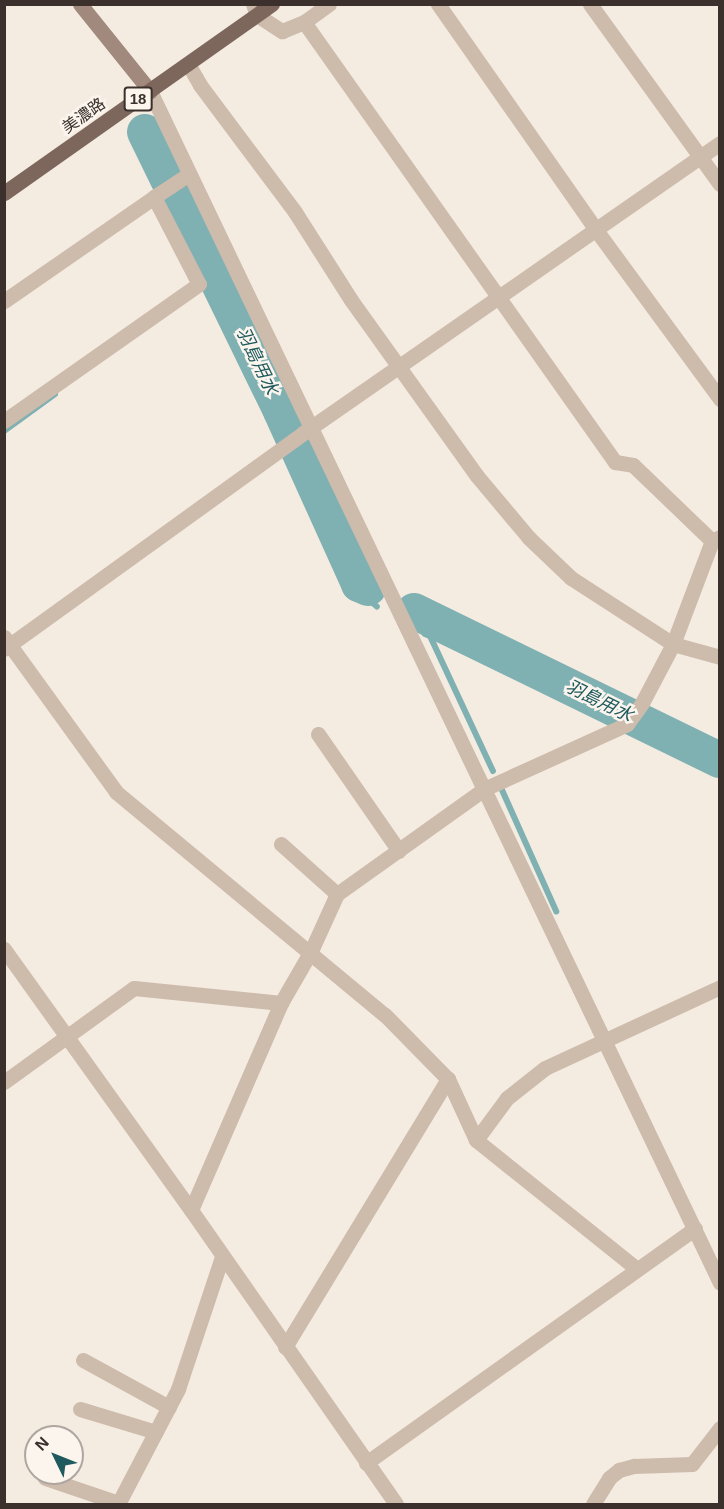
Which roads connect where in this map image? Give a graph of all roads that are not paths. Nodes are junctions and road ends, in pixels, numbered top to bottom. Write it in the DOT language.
graph roads {
  1 [pos="80,4"];
  2 [pos="272,4"];
  3 [pos="329,4"];
  4 [pos="438,4"];
  5 [pos="591,4"];
  6 [pos="255,10"];
  7 [pos="304,22"];
  8 [pos="188,64"];
  9 [pos="150,91"];
  10 [pos="720,143"];
  11 [pos="700,157"];
  12 [pos="189,174"];
  13 [pos="720,184"];
  14 [pos="4,193"];
  15 [pos="158,194"];
  16 [pos="596,230"];
  17 [pos="497,296"];
  18 [pos="4,301"];
  19 [pos="400,366"];
  20 [pos="720,399"];
  21 [pos="4,421"];
  22 [pos="307,431"];
  23 [pos="716,539"];
  24 [pos="6,643"];
  25 [pos="673,644"];
  26 [pos="720,657"];
  27 [pos="318,734"];
  28 [pos="483,789"];
  29 [pos="281,844"];
  30 [pos="399,851"];
  31 [pos="337,894"];
  32 [pos="4,949"];
  33 [pos="311,951"];
  34 [pos="720,987"];
  35 [pos="280,1003"];
  36 [pos="68,1037"];
  37 [pos="605,1042"];
  38 [pos="448,1079"];
  39 [pos="4,1082"];
  40 [pos="476,1140"];
  41 [pos="191,1209"];
  42 [pos="695,1228"];
  43 [pos="222,1257"];
  44 [pos="637,1269"];
  45 [pos="720,1283"];
  46 [pos="285,1347"];
  47 [pos="82,1360"];
  48 [pos="169,1407"];
  49 [pos="80,1409"];
  50 [pos="720,1428"];
  51 [pos="156,1432"];
  52 [pos="366,1463"];
  53 [pos="68,1485"];
  54 [pos="123,1502"];
  55 [pos="396,1504"];
  56 [pos="593,1504"];
  1 -- 9 [label="main road"];
  2 -- 6 [label="main road, 美濃路 / 18"];
  3 -- 7 [label="street"];
  4 -- 16 [label="street"];
  5 -- 11 [label="street"];
  6 -- 7 [label="street"];
  6 -- 8 [label="main road, 美濃路 / 18"];
  7 -- 17 [label="street"];
  8 -- 9 [label="main road, 美濃路 / 18"];
  8 -- 19 [label="street"];
  9 -- 12 [label="street"];
  9 -- 14 [label="main road, 美濃路 / 18"];
  10 -- 11 [label="street"];
  11 -- 13 [label="street"];
  11 -- 16 [label="street"];
  12 -- 15 [label="street"];
  12 -- 22 [label="street"];
  15 -- 18 [label="street"];
  15 -- 21 [label="street"];
  16 -- 17 [label="street"];
  16 -- 20 [label="street"];
  17 -- 19 [label="street"];
  17 -- 23 [label="street"];
  19 -- 22 [label="street"];
  19 -- 25 [label="street"];
  22 -- 24 [label="street"];
  22 -- 28 [label="street"];
  23 -- 25 [label="street"];
  24 -- 33 [label="street"];
  25 -- 26 [label="street"];
  25 -- 28 [label="street"];
  27 -- 30 [label="street"];
  28 -- 30 [label="street"];
  28 -- 37 [label="street"];
  29 -- 31 [label="street"];
  30 -- 31 [label="street"];
  31 -- 33 [label="street"];
  32 -- 36 [label="street"];
  33 -- 35 [label="street"];
  33 -- 38 [label="street"];
  34 -- 37 [label="street"];
  35 -- 36 [label="street"];
  35 -- 41 [label="street"];
  36 -- 39 [label="street"];
  36 -- 41 [label="street"];
  37 -- 40 [label="street"];
  37 -- 42 [label="street"];
  38 -- 40 [label="street"];
  38 -- 46 [label="street"];
  40 -- 44 [label="street"];
  41 -- 43 [label="street"];
  42 -- 44 [label="street"];
  42 -- 45 [label="street"];
  43 -- 46 [label="street"];
  43 -- 48 [label="street"];
  44 -- 52 [label="street"];
  46 -- 52 [label="street"];
  47 -- 48 [label="street"];
  48 -- 51 [label="street"];
  49 -- 51 [label="street"];
  50 -- 56 [label="street"];
  51 -- 54 [label="street"];
  52 -- 55 [label="street"];
  53 -- 54 [label="street"];
}
